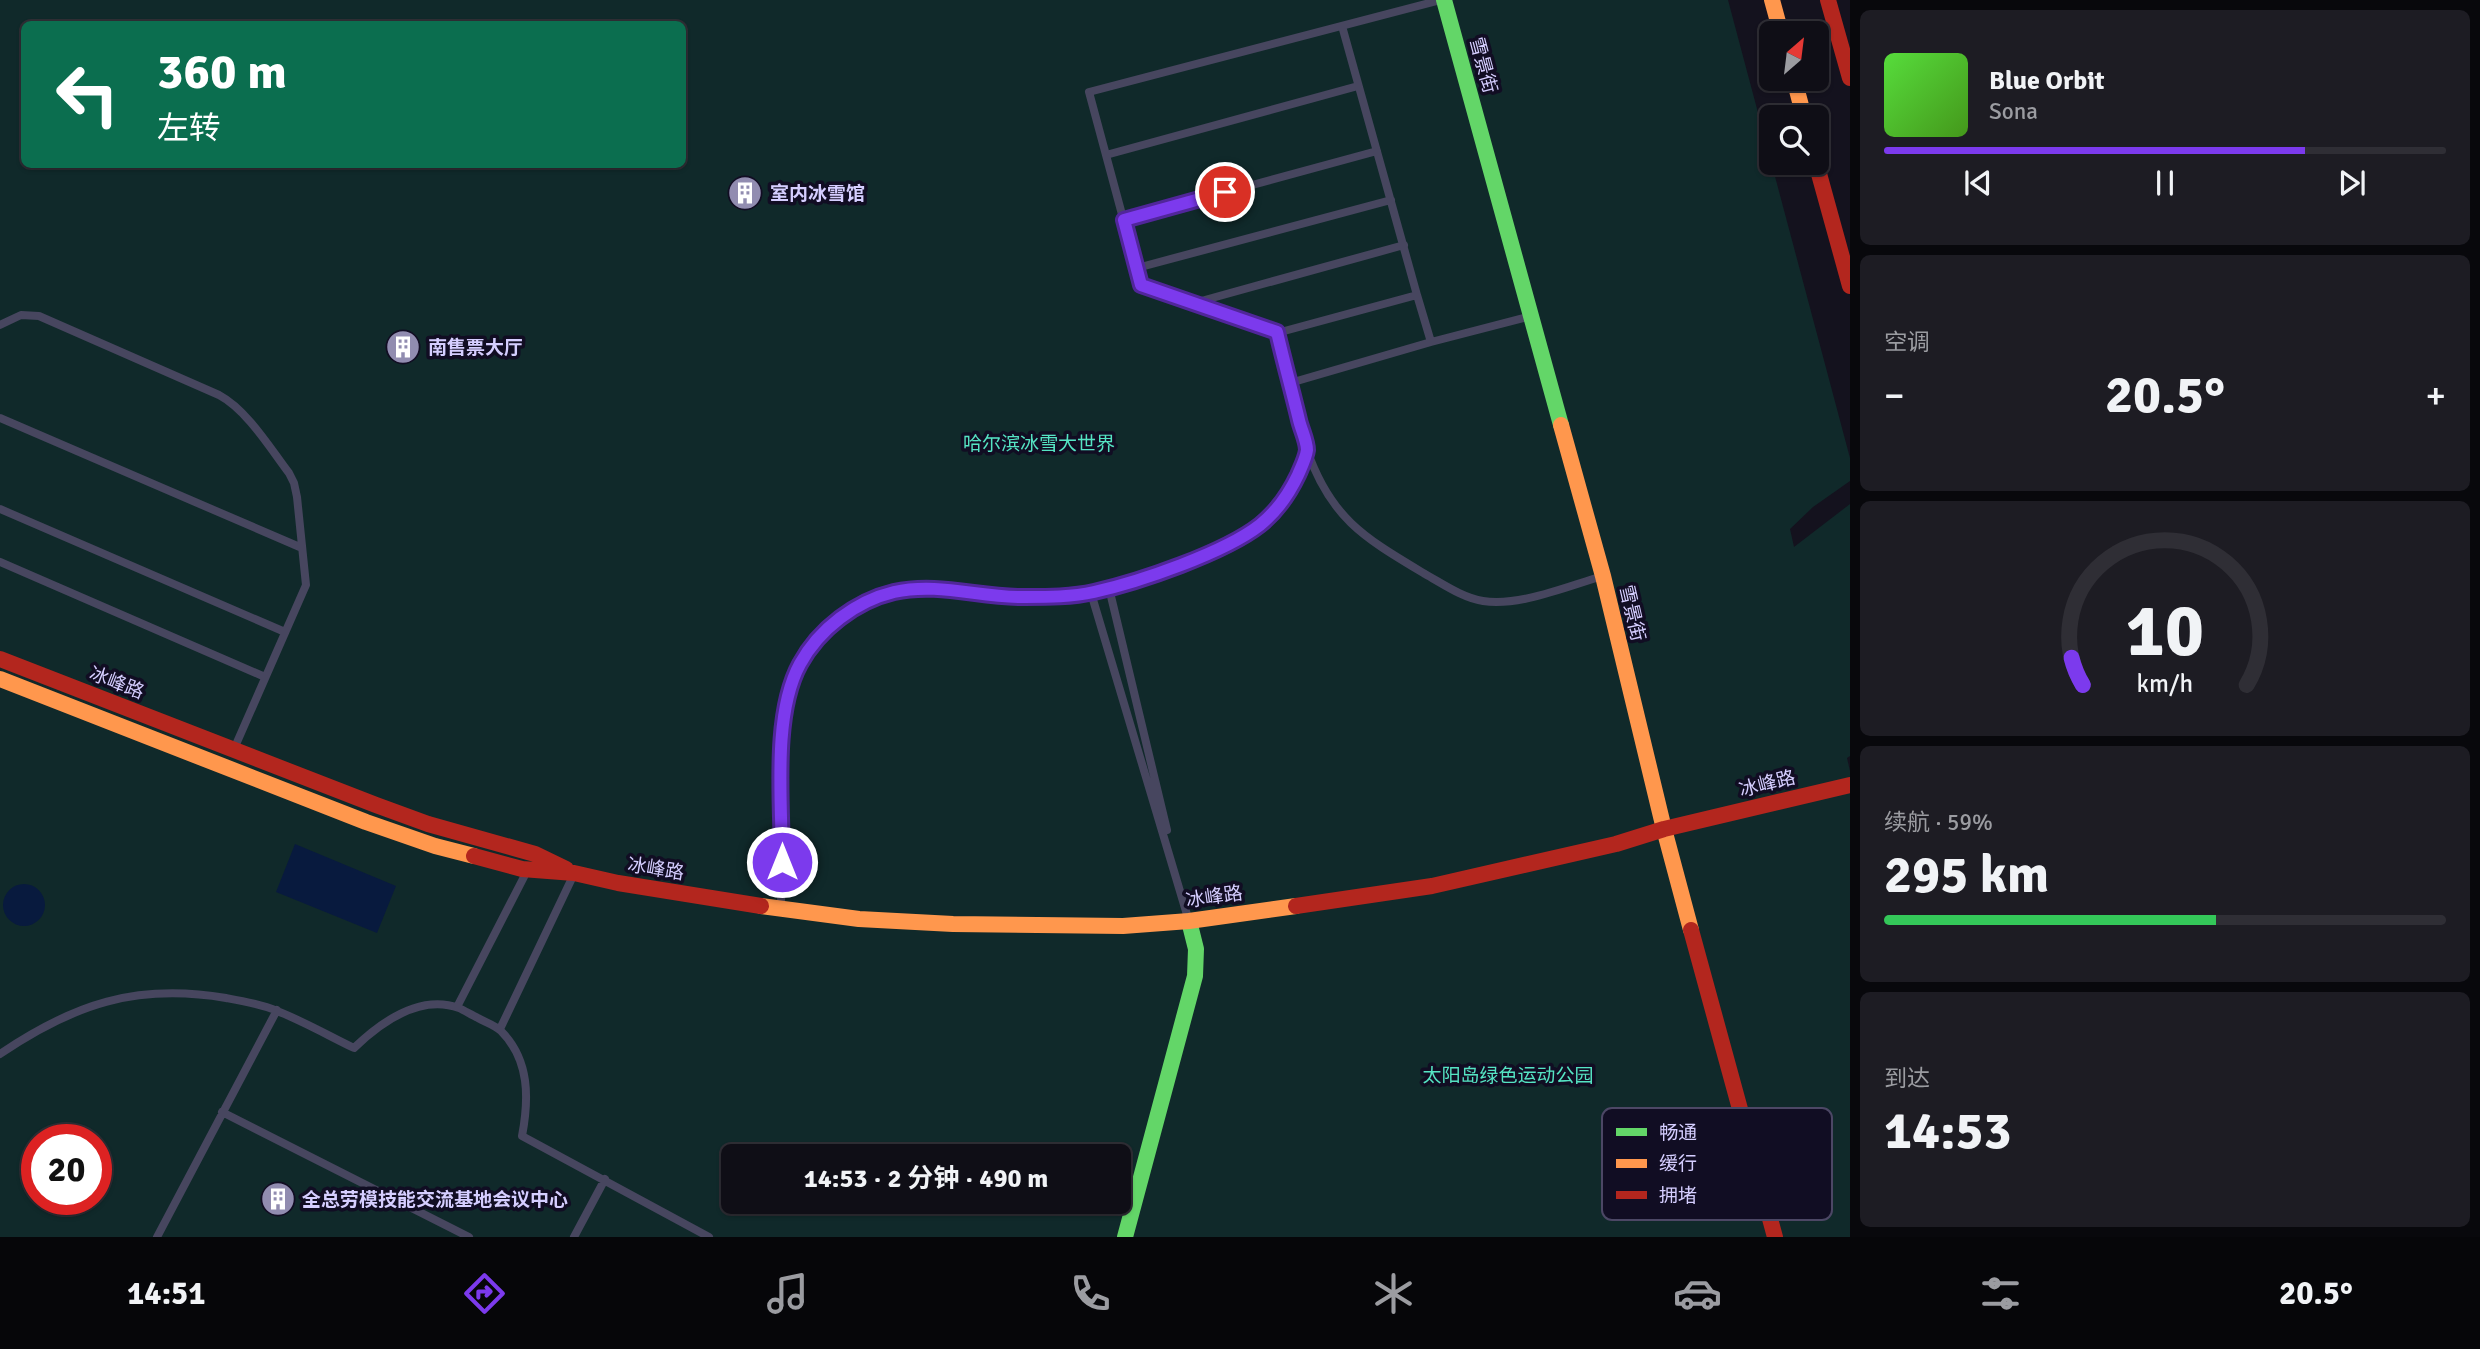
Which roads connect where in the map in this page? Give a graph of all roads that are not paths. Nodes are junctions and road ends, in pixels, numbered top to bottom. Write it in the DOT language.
graph roads {
  1 [pos="1443,0"];
  2 [pos="1772,0"];
  3 [pos="1828,0"];
  4 [pos="1778,21"];
  5 [pos="1342,26"];
  6 [pos="1850,78"];
  7 [pos="1359,86"];
  8 [pos="1377,151"];
  9 [pos="1106,155"];
  10 [pos="1819,175"];
  11 [pos="1391,200"];
  12 [pos="1124,220"];
  13 [pos="1404,245"];
  14 [pos="1137,268"];
  15 [pos="1850,286"];
  16 [pos="1417,295"];
  17 [pos="1194,303"];
  18 [pos="1531,316"];
  19 [pos="0,325"];
  20 [pos="1277,332"];
  21 [pos="1430,342"];
  22 [pos="1290,383"];
  23 [pos="0,418"];
  24 [pos="1307,450"];
  25 [pos="0,509"];
  26 [pos="302,548"];
  27 [pos="0,562"];
  28 [pos="1603,576"];
  29 [pos="1109,588"];
  30 [pos="1091,593"];
  31 [pos="285,632"];
  32 [pos="0,659"];
  33 [pos="265,677"];
  34 [pos="0,679"];
  35 [pos="233,750"];
  36 [pos="1850,785"];
  37 [pos="1664,830"];
  38 [pos="535,854"];
  39 [pos="527,871"];
  40 [pos="574,873"];
  41 [pos="781,909"];
  42 [pos="1189,921"];
  43 [pos="457,1007"];
  44 [pos="276,1010"];
  45 [pos="500,1030"];
  46 [pos="0,1054"];
  47 [pos="1740,1108"];
  48 [pos="222,1112"];
  49 [pos="605,1179"];
  50 [pos="1770,1220"];
  51 [pos="157,1237"];
  52 [pos="469,1237"];
  53 [pos="574,1237"];
  54 [pos="709,1237"];
  55 [pos="1125,1237"];
  56 [pos="1775,1237"];
  1 -- 5 [label="lane"];
  1 -- 18 [label="main road, 雪景街"];
  2 -- 4 [label="main road"];
  3 -- 6 [label="main road"];
  5 -- 7 [label="lane"];
  5 -- 9 [label="lane"];
  7 -- 8 [label="lane"];
  7 -- 9 [label="lane"];
  8 -- 11 [label="lane"];
  8 -- 12 [label="lane"];
  9 -- 12 [label="lane"];
  10 -- 15 [label="main road"];
  11 -- 13 [label="lane"];
  11 -- 14 [label="lane"];
  12 -- 14 [label="lane"];
  13 -- 16 [label="lane"];
  13 -- 17 [label="lane"];
  14 -- 17 [label="lane"];
  16 -- 20 [label="lane"];
  16 -- 21 [label="lane"];
  17 -- 20 [label="lane"];
  18 -- 21 [label="lane"];
  18 -- 28 [label="main road, 雪景街"];
  19 -- 26 [label="lane"];
  20 -- 22 [label="lane"];
  21 -- 22 [label="lane"];
  22 -- 24 [label="lane"];
  23 -- 26 [label="lane"];
  24 -- 28 [label="lane"];
  24 -- 29 [label="lane"];
  25 -- 31 [label="lane"];
  26 -- 31 [label="lane"];
  27 -- 33 [label="lane"];
  28 -- 37 [label="main road, 雪景街"];
  29 -- 30 [label="lane"];
  29 -- 42 [label="lane"];
  30 -- 41 [label="lane"];
  30 -- 42 [label="lane"];
  31 -- 33 [label="lane"];
  32 -- 35 [label="main road, 冰峰路"];
  33 -- 35 [label="lane"];
  34 -- 39 [label="main road, 冰峰路"];
  35 -- 38 [label="main road, 冰峰路"];
  36 -- 37 [label="main road, 冰峰路"];
  37 -- 42 [label="main road, 冰峰路"];
  37 -- 47 [label="main road, 雪景街"];
  38 -- 39 [label="lane"];
  38 -- 40 [label="main road, 冰峰路"];
  39 -- 40 [label="main road, 冰峰路"];
  39 -- 43 [label="lane"];
  40 -- 41 [label="main road, 冰峰路"];
  40 -- 45 [label="lane"];
  41 -- 42 [label="main road, 冰峰路"];
  42 -- 55 [label="main road"];
  43 -- 44 [label="lane"];
  43 -- 45 [label="lane"];
  44 -- 46 [label="lane"];
  44 -- 48 [label="lane"];
  45 -- 49 [label="lane"];
  48 -- 51 [label="lane"];
  48 -- 52 [label="lane"];
  49 -- 53 [label="lane"];
  49 -- 54 [label="lane"];
  50 -- 56 [label="main road, 雪景街"];
}
